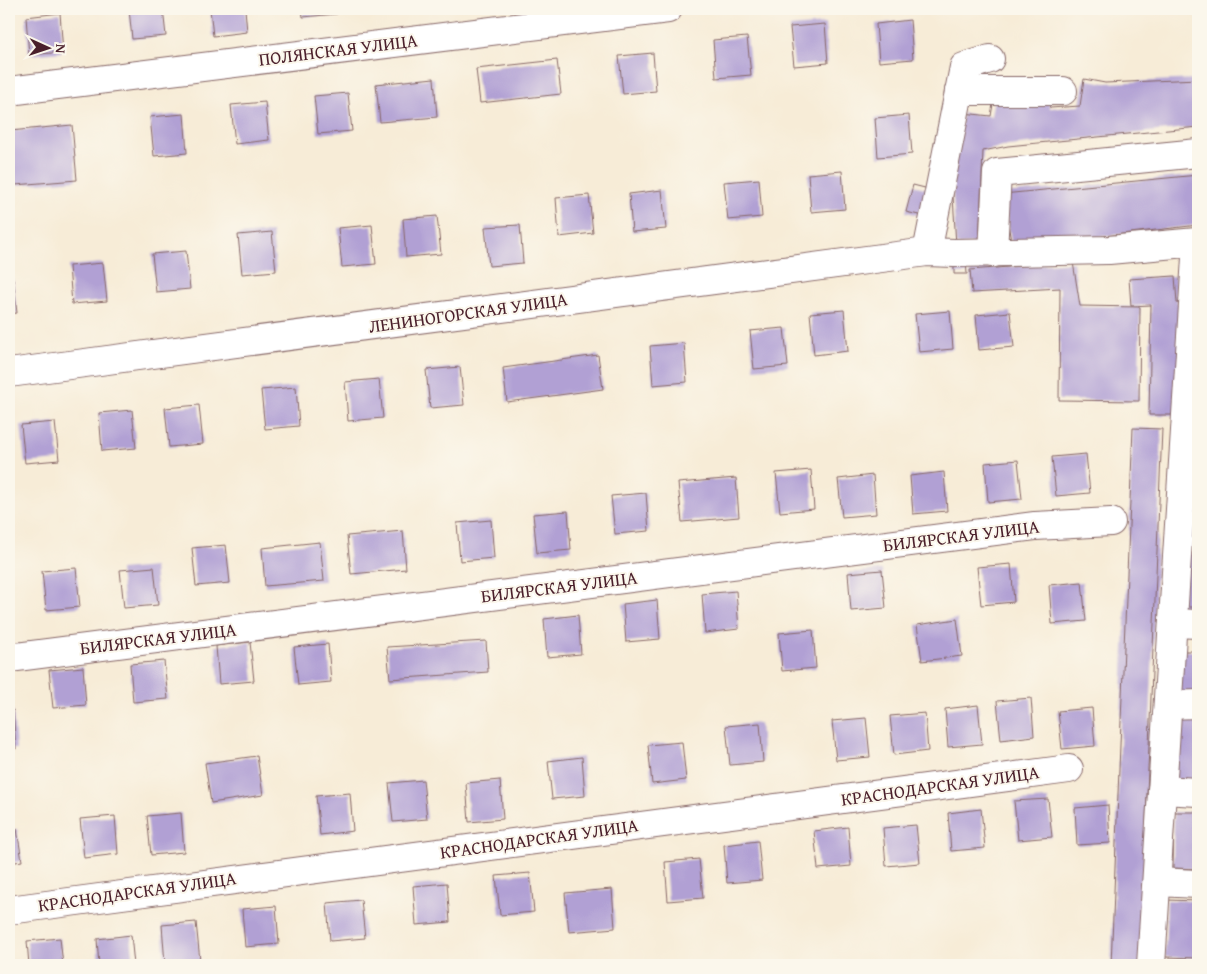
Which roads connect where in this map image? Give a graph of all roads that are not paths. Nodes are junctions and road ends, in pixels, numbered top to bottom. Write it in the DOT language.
graph roads {
  1 [pos="668,9"];
  2 [pos="990,59"];
  3 [pos="9,91"];
  4 [pos="959,91"];
  5 [pos="1063,91"];
  6 [pos="1198,153"];
  7 [pos="1198,242"];
  8 [pos="927,252"];
  9 [pos="993,252"];
  10 [pos="9,373"];
  11 [pos="1189,521"];
  12 [pos="1111,522"];
  13 [pos="1186,624"];
  14 [pos="9,658"];
  15 [pos="1198,704"];
  16 [pos="1168,705"];
  17 [pos="1069,769"];
  18 [pos="1162,790"];
  19 [pos="1198,792"];
  20 [pos="1156,882"];
  21 [pos="1198,884"];
  22 [pos="9,910"];
  23 [pos="1151,965"];
  1 -- 3 [label="street, ПОЛЯНСКАЯ УЛИЦА"];
  2 -- 4 [label="street"];
  4 -- 5 [label="street"];
  4 -- 8 [label="street"];
  6 -- 9 [label="street"];
  7 -- 9 [label="street, ЛЕНИНОГОРСКАЯ УЛИЦА"];
  7 -- 11 [label="street"];
  8 -- 9 [label="street, ЛЕНИНОГОРСКАЯ УЛИЦА"];
  8 -- 10 [label="street, ЛЕНИНОГОРСКАЯ УЛИЦА"];
  11 -- 13 [label="street"];
  12 -- 14 [label="street, БИЛЯРСКАЯ УЛИЦА"];
  13 -- 16 [label="street"];
  15 -- 16 [label="street"];
  16 -- 18 [label="street"];
  17 -- 22 [label="street, КРАСНОДАРСКАЯ УЛИЦА"];
  18 -- 19 [label="street"];
  18 -- 20 [label="street"];
  20 -- 21 [label="street"];
  20 -- 23 [label="street"];
}
